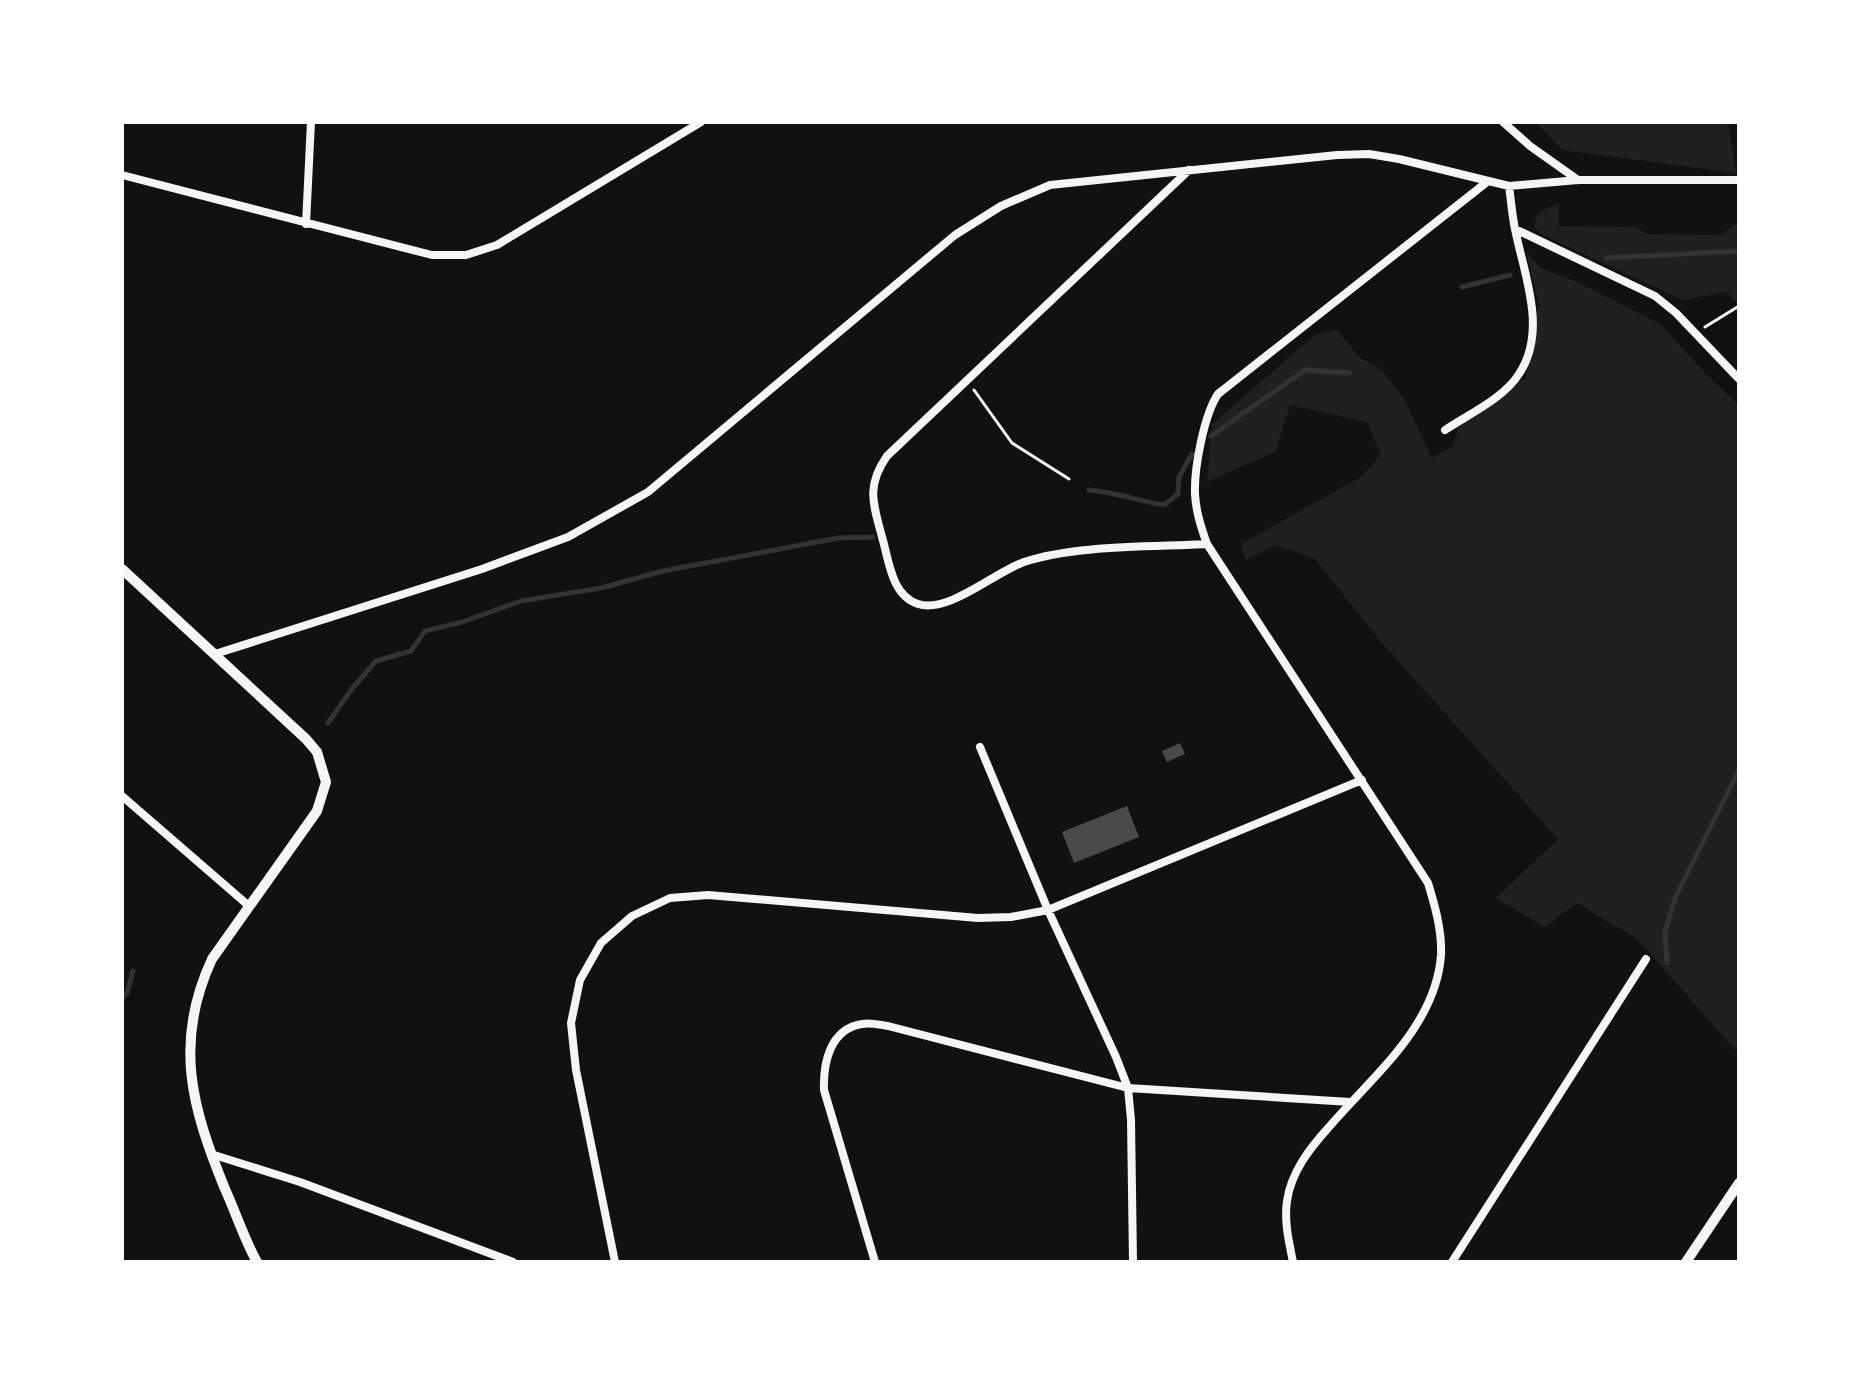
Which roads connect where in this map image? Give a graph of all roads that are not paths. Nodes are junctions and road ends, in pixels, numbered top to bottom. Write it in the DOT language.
graph roads {
  1 [pos="311,122"];
  2 [pos="701,122"];
  3 [pos="1503,122"];
  4 [pos="1190,170"];
  5 [pos="122,175"];
  6 [pos="1578,180"];
  7 [pos="1739,180"];
  8 [pos="1487,182"];
  9 [pos="1509,186"];
  10 [pos="306,224"];
  11 [pos="1515,229"];
  12 [pos="1739,379"];
  13 [pos="1445,430"];
  14 [pos="1207,544"];
  15 [pos="122,569"];
  16 [pos="215,654"];
  17 [pos="980,747"];
  18 [pos="1362,780"];
  19 [pos="122,796"];
  20 [pos="249,906"];
  21 [pos="1048,910"];
  22 [pos="1646,959"];
  23 [pos="1128,1088"];
  24 [pos="1350,1102"];
  25 [pos="211,1154"];
  26 [pos="1739,1183"];
  27 [pos="257,1262"];
  28 [pos="513,1262"];
  29 [pos="615,1262"];
  30 [pos="875,1262"];
  31 [pos="1133,1262"];
  32 [pos="1293,1262"];
  33 [pos="1452,1262"];
  34 [pos="1686,1262"];
  1 -- 10 [label="street"];
  2 -- 10 [label="street"];
  3 -- 6 [label="street"];
  4 -- 8 [label="street"];
  4 -- 14 [label="street"];
  4 -- 16 [label="street"];
  5 -- 10 [label="street"];
  6 -- 7 [label="street"];
  6 -- 9 [label="street"];
  8 -- 9 [label="street"];
  8 -- 14 [label="street"];
  9 -- 11 [label="street"];
  11 -- 12 [label="street"];
  11 -- 13 [label="street"];
  14 -- 18 [label="street"];
  15 -- 16 [label="street"];
  16 -- 20 [label="street"];
  17 -- 21 [label="street"];
  18 -- 21 [label="street"];
  18 -- 24 [label="street"];
  19 -- 20 [label="street"];
  20 -- 25 [label="street"];
  21 -- 23 [label="street"];
  21 -- 29 [label="street"];
  22 -- 33 [label="street"];
  23 -- 24 [label="street"];
  23 -- 30 [label="street"];
  23 -- 31 [label="street"];
  24 -- 32 [label="street"];
  25 -- 27 [label="street"];
  25 -- 28 [label="street"];
  26 -- 34 [label="street"];
}
